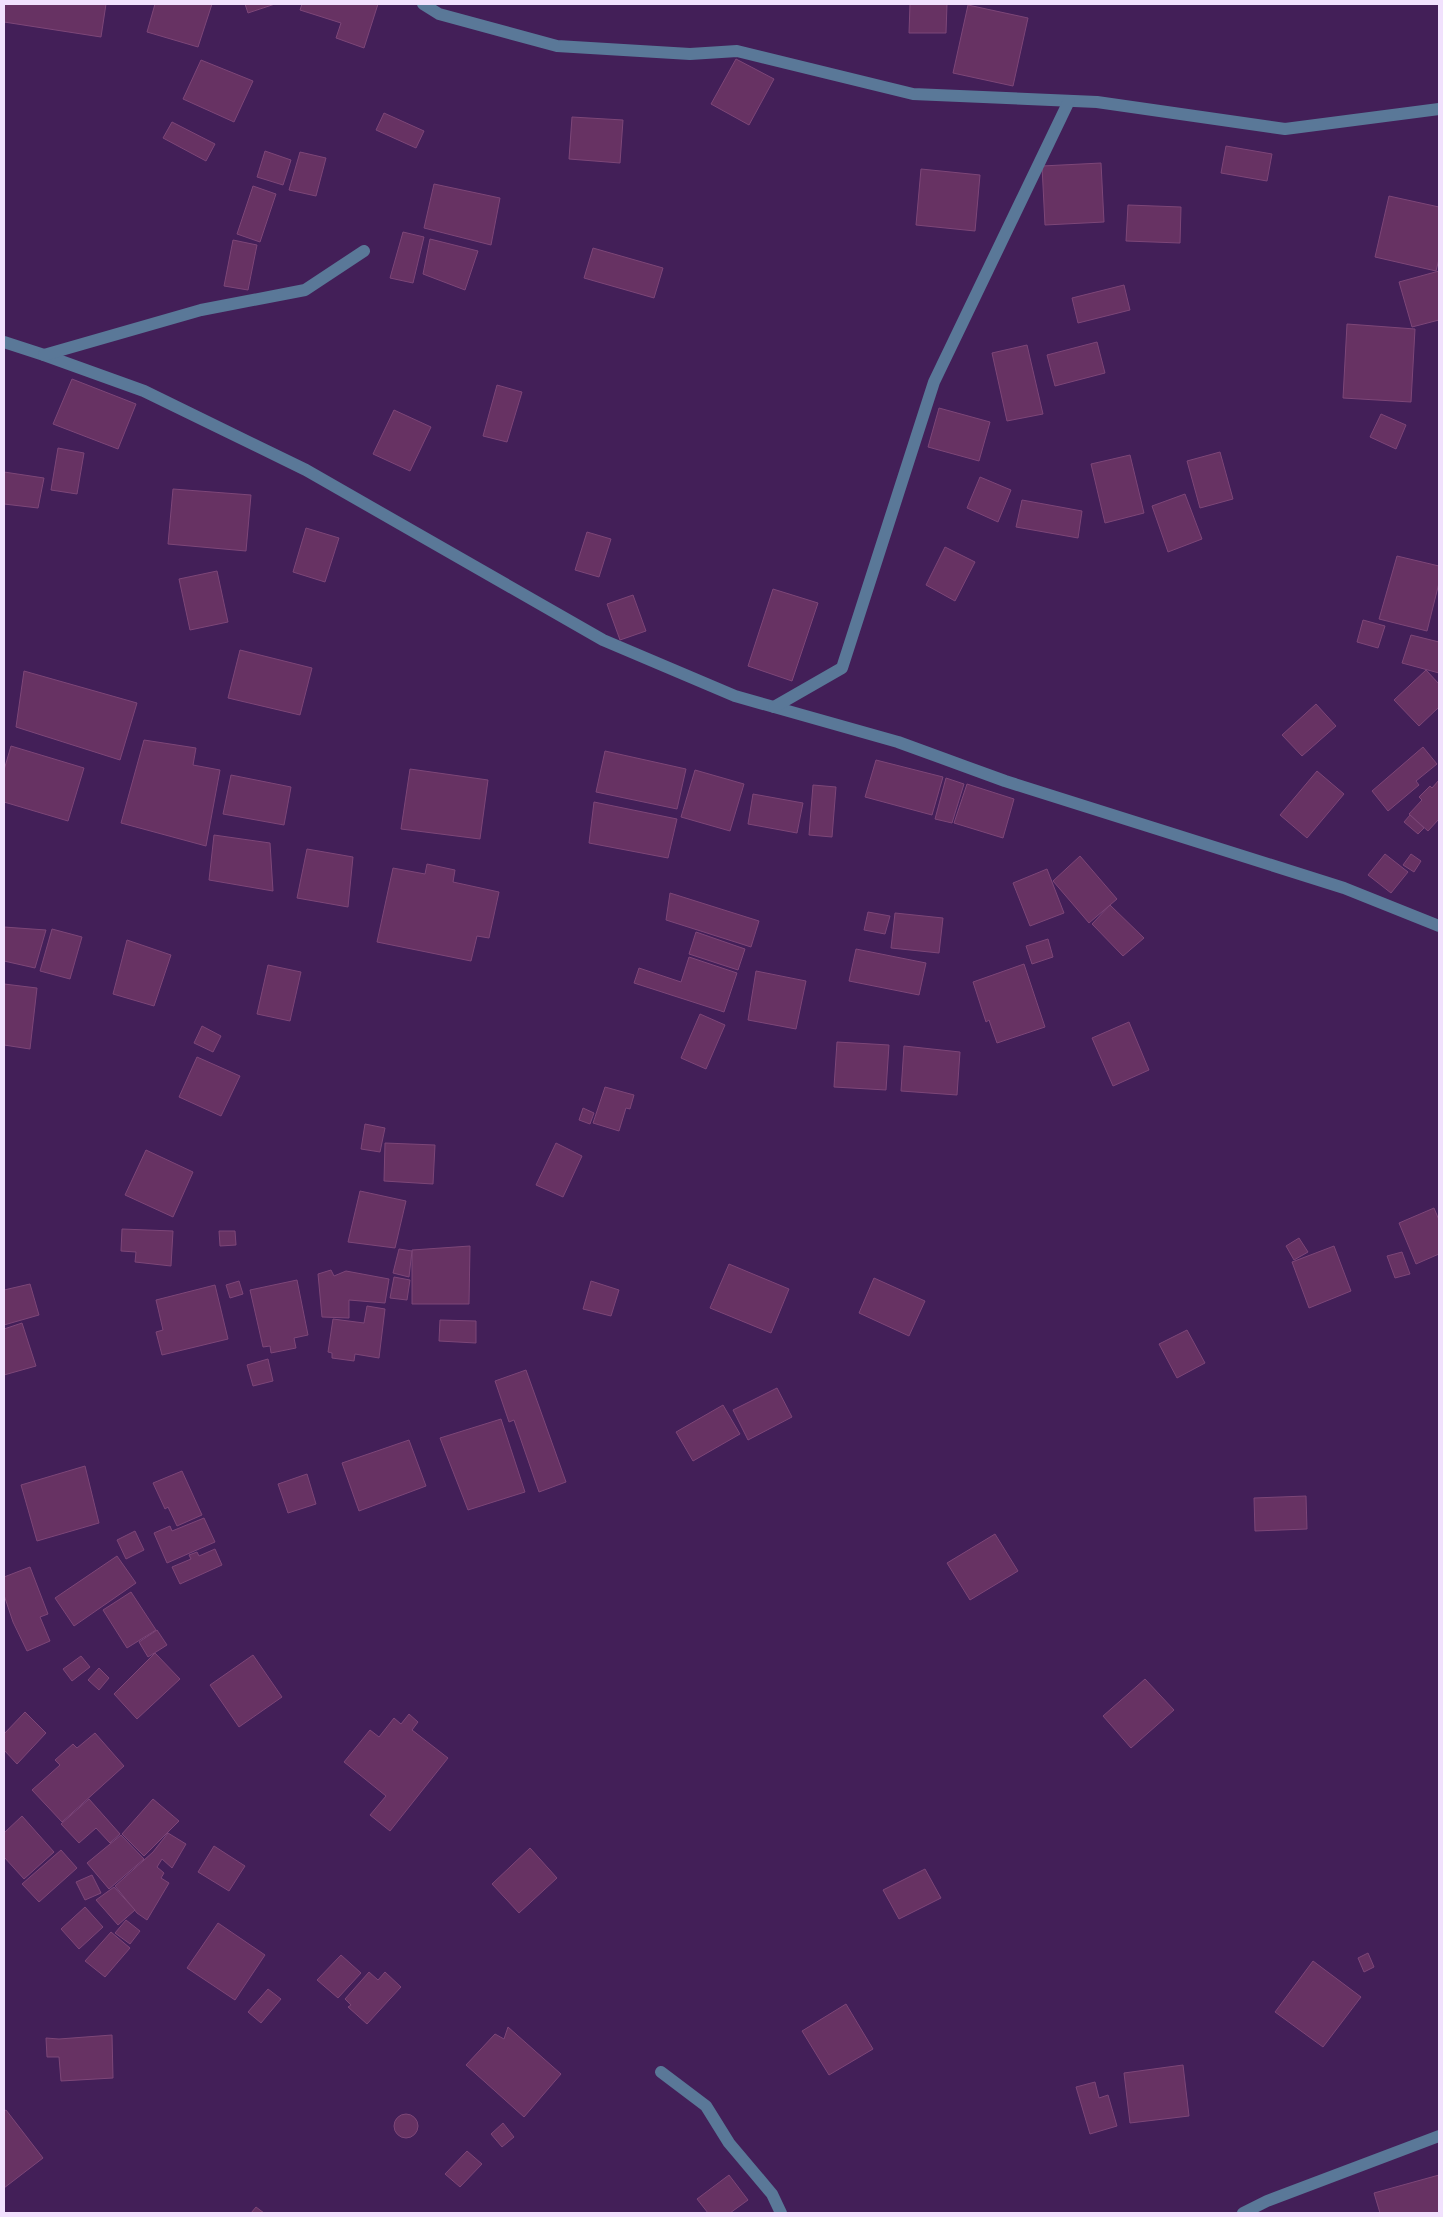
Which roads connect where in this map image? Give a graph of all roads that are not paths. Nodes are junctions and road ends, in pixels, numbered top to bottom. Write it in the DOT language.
graph roads {
  1 [pos="423,4"];
  2 [pos="1069,101"];
  3 [pos="1439,109"];
  4 [pos="364,251"];
  5 [pos="4,342"];
  6 [pos="44,354"];
  7 [pos="774,706"];
  8 [pos="1439,926"];
  9 [pos="662,2072"];
  10 [pos="1439,2136"];
  11 [pos="781,2213"];
  12 [pos="1243,2213"];
  1 -- 2 [label="street"];
  2 -- 3 [label="street"];
  2 -- 7 [label="street"];
  4 -- 6 [label="street"];
  5 -- 6 [label="street"];
  6 -- 7 [label="street"];
  7 -- 8 [label="street"];
  9 -- 11 [label="street"];
  10 -- 12 [label="street"];
}
